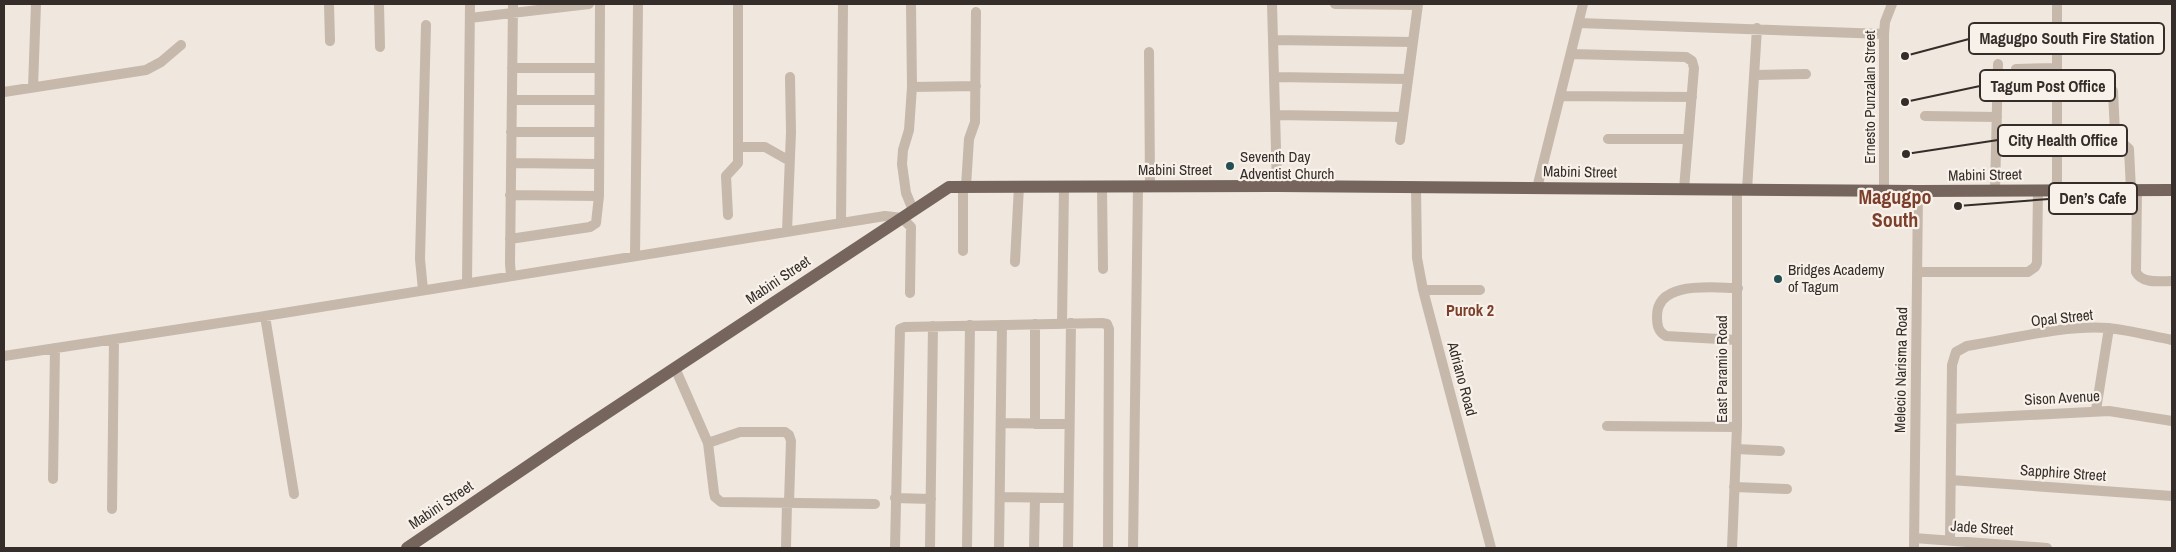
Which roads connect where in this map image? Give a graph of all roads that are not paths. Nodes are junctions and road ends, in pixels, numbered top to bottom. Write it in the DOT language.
graph roads {
  1 [pos="36,4"];
  2 [pos="330,4"];
  3 [pos="379,4"];
  4 [pos="470,4"];
  5 [pos="589,4"];
  6 [pos="600,4"];
  7 [pos="638,4"];
  8 [pos="738,4"];
  9 [pos="843,4"];
  10 [pos="911,4"];
  11 [pos="1272,4"];
  12 [pos="1335,4"];
  13 [pos="1418,4"];
  14 [pos="1583,4"];
  15 [pos="1892,4"];
  16 [pos="2057,4"];
  17 [pos="575,5"];
  18 [pos="513,9"];
  19 [pos="976,12"];
  20 [pos="470,18"];
  21 [pos="1579,23"];
  22 [pos="426,26"];
  23 [pos="1758,28"];
  24 [pos="1884,34"];
  25 [pos="1273,40"];
  26 [pos="330,41"];
  27 [pos="1413,42"];
  28 [pos="181,45"];
  29 [pos="380,47"];
  30 [pos="1149,52"];
  31 [pos="1571,54"];
  32 [pos="1998,64"];
  33 [pos="512,68"];
  34 [pos="599,68"];
  35 [pos="2057,68"];
  36 [pos="2016,69"];
  37 [pos="1806,74"];
  38 [pos="1755,75"];
  39 [pos="790,77"];
  40 [pos="1274,77"];
  41 [pos="1408,79"];
  42 [pos="976,86"];
  43 [pos="33,87"];
  44 [pos="912,87"];
  45 [pos="4,92"];
  46 [pos="2114,92"];
  47 [pos="1560,96"];
  48 [pos="1692,97"];
  49 [pos="512,100"];
  50 [pos="599,100"];
  51 [pos="1275,115"];
  52 [pos="1924,116"];
  53 [pos="1403,117"];
  54 [pos="1997,117"];
  55 [pos="511,132"];
  56 [pos="599,132"];
  57 [pos="1608,139"];
  58 [pos="1688,139"];
  59 [pos="1400,140"];
  60 [pos="739,146"];
  61 [pos="788,160"];
  62 [pos="511,163"];
  63 [pos="599,164"];
  64 [pos="964,186"];
  65 [pos="1019,186"];
  66 [pos="1144,186"];
  67 [pos="1277,186"];
  68 [pos="1064,187"];
  69 [pos="1102,187"];
  70 [pos="1416,187"];
  71 [pos="1538,188"];
  72 [pos="1684,189"];
  73 [pos="1742,190"];
  74 [pos="2038,190"];
  75 [pos="2057,190"];
  76 [pos="2134,190"];
  77 [pos="2172,190"];
  78 [pos="1884,191"];
  79 [pos="1995,191"];
  80 [pos="1918,192"];
  81 [pos="510,195"];
  82 [pos="599,196"];
  83 [pos="913,210"];
  84 [pos="728,215"];
  85 [pos="902,218"];
  86 [pos="841,222"];
  87 [pos="787,231"];
  88 [pos="510,240"];
  89 [pos="963,251"];
  90 [pos="635,256"];
  91 [pos="1015,262"];
  92 [pos="1103,269"];
  93 [pos="1918,272"];
  94 [pos="511,276"];
  95 [pos="2172,281"];
  96 [pos="467,283"];
  97 [pos="1738,288"];
  98 [pos="423,290"];
  99 [pos="1423,290"];
  100 [pos="1480,290"];
  101 [pos="910,293"];
  102 [pos="265,316"];
  103 [pos="1066,323"];
  104 [pos="1035,324"];
  105 [pos="970,325"];
  106 [pos="1002,325"];
  107 [pos="933,326"];
  108 [pos="2109,328"];
  109 [pos="114,339"];
  110 [pos="1737,340"];
  111 [pos="2172,340"];
  112 [pos="55,348"];
  113 [pos="4,356"];
  114 [pos="675,368"];
  115 [pos="2096,410"];
  116 [pos="1952,419"];
  117 [pos="2172,421"];
  118 [pos="1001,423"];
  119 [pos="1035,424"];
  120 [pos="1069,424"];
  121 [pos="1607,426"];
  122 [pos="1737,427"];
  123 [pos="708,443"];
  124 [pos="1736,448"];
  125 [pos="1780,451"];
  126 [pos="54,479"];
  127 [pos="1951,480"];
  128 [pos="1734,487"];
  129 [pos="1786,489"];
  130 [pos="294,494"];
  131 [pos="2172,496"];
  132 [pos="1000,497"];
  133 [pos="895,498"];
  134 [pos="1035,498"];
  135 [pos="1068,498"];
  136 [pos="931,499"];
  137 [pos="788,502"];
  138 [pos="875,504"];
  139 [pos="112,509"];
  140 [pos="1950,541"];
  141 [pos="1914,543"];
  142 [pos="407,548"];
  143 [pos="786,548"];
  144 [pos="895,548"];
  145 [pos="930,548"];
  146 [pos="967,548"];
  147 [pos="999,548"];
  148 [pos="1034,548"];
  149 [pos="1068,548"];
  150 [pos="1108,548"];
  151 [pos="1133,548"];
  152 [pos="1491,548"];
  153 [pos="1732,548"];
  154 [pos="2047,548"];
  1 -- 43 [label="street"];
  2 -- 26 [label="street"];
  3 -- 29 [label="street"];
  4 -- 20 [label="street"];
  5 -- 17 [label="street"];
  6 -- 34 [label="street"];
  7 -- 90 [label="street"];
  8 -- 60 [label="street"];
  9 -- 86 [label="street"];
  10 -- 44 [label="street"];
  11 -- 25 [label="street"];
  12 -- 13 [label="street"];
  13 -- 27 [label="street"];
  14 -- 21 [label="street"];
  15 -- 24 [label="street, Ernesto Punzalan Street"];
  16 -- 35 [label="street"];
  17 -- 18 [label="street"];
  18 -- 20 [label="street"];
  18 -- 33 [label="street"];
  19 -- 42 [label="street"];
  20 -- 96 [label="street"];
  21 -- 23 [label="street"];
  21 -- 31 [label="street"];
  22 -- 98 [label="street"];
  23 -- 24 [label="street"];
  23 -- 38 [label="street, East Paramio Road"];
  24 -- 78 [label="street, Ernesto Punzalan Street"];
  25 -- 27 [label="street"];
  25 -- 40 [label="street"];
  27 -- 41 [label="street"];
  28 -- 43 [label="street"];
  30 -- 66 [label="street"];
  31 -- 47 [label="street"];
  31 -- 48 [label="street"];
  32 -- 54 [label="street"];
  33 -- 34 [label="street"];
  33 -- 49 [label="street"];
  34 -- 50 [label="street"];
  35 -- 36 [label="street"];
  35 -- 75 [label="street"];
  37 -- 38 [label="street"];
  38 -- 73 [label="street, East Paramio Road"];
  39 -- 61 [label="street"];
  40 -- 41 [label="street"];
  40 -- 51 [label="street"];
  41 -- 53 [label="street"];
  42 -- 44 [label="street"];
  42 -- 64 [label="street"];
  43 -- 45 [label="street"];
  44 -- 83 [label="street"];
  46 -- 76 [label="street"];
  47 -- 48 [label="street"];
  47 -- 71 [label="street"];
  48 -- 58 [label="street"];
  49 -- 50 [label="street"];
  49 -- 55 [label="street"];
  50 -- 56 [label="street"];
  51 -- 53 [label="street"];
  51 -- 67 [label="street"];
  52 -- 54 [label="street"];
  53 -- 59 [label="street"];
  54 -- 79 [label="street"];
  55 -- 56 [label="street"];
  55 -- 62 [label="street"];
  56 -- 63 [label="street"];
  57 -- 58 [label="street"];
  58 -- 72 [label="street"];
  60 -- 61 [label="street"];
  60 -- 84 [label="street"];
  61 -- 87 [label="street"];
  62 -- 63 [label="street"];
  62 -- 81 [label="street"];
  63 -- 82 [label="street"];
  64 -- 65 [label="main road, Mabini Street"];
  64 -- 83 [label="main road, Mabini Street"];
  64 -- 89 [label="street"];
  65 -- 68 [label="main road, Mabini Street"];
  65 -- 91 [label="street"];
  66 -- 67 [label="main road, Mabini Street"];
  66 -- 69 [label="main road, Mabini Street"];
  66 -- 151 [label="street"];
  67 -- 70 [label="main road, Mabini Street"];
  68 -- 69 [label="main road, Mabini Street"];
  68 -- 103 [label="street"];
  69 -- 92 [label="street"];
  70 -- 71 [label="main road, Mabini Street"];
  70 -- 99 [label="street, Adriano Road"];
  71 -- 72 [label="main road, Mabini Street"];
  72 -- 73 [label="main road, Mabini Street"];
  73 -- 78 [label="main road, Mabini Street"];
  73 -- 97 [label="street, East Paramio Road"];
  74 -- 75 [label="main road, Mabini Street"];
  74 -- 79 [label="main road, Mabini Street"];
  74 -- 93 [label="street"];
  75 -- 76 [label="main road, Mabini Street"];
  76 -- 77 [label="main road, Mabini Street"];
  76 -- 95 [label="street"];
  78 -- 80 [label="main road, Mabini Street"];
  79 -- 80 [label="main road, Mabini Street"];
  80 -- 93 [label="street, Melecio Narisma Road"];
  81 -- 82 [label="street"];
  81 -- 88 [label="street"];
  82 -- 88 [label="street"];
  83 -- 85 [label="main road, Mabini Street"];
  85 -- 86 [label="street"];
  85 -- 101 [label="street"];
  85 -- 114 [label="main road, Mabini Street"];
  86 -- 87 [label="street"];
  87 -- 90 [label="street"];
  88 -- 94 [label="street"];
  90 -- 94 [label="street"];
  93 -- 141 [label="street, Melecio Narisma Road"];
  94 -- 96 [label="street"];
  96 -- 98 [label="street"];
  97 -- 110 [label="street, East Paramio Road"];
  97 -- 110 [label="street"];
  98 -- 102 [label="street"];
  99 -- 100 [label="street"];
  99 -- 152 [label="street, Adriano Road"];
  102 -- 109 [label="street"];
  102 -- 130 [label="street"];
  103 -- 104 [label="street"];
  103 -- 120 [label="street"];
  103 -- 150 [label="street"];
  104 -- 106 [label="street"];
  104 -- 119 [label="street"];
  105 -- 106 [label="street"];
  105 -- 107 [label="street"];
  105 -- 146 [label="street"];
  106 -- 118 [label="street"];
  107 -- 133 [label="street"];
  107 -- 136 [label="street"];
  108 -- 111 [label="street, Opal Street"];
  108 -- 115 [label="street"];
  108 -- 116 [label="street, Opal Street"];
  109 -- 112 [label="street"];
  109 -- 139 [label="street"];
  110 -- 122 [label="street, East Paramio Road"];
  112 -- 113 [label="street"];
  112 -- 126 [label="street"];
  114 -- 123 [label="street"];
  114 -- 142 [label="main road, Mabini Street"];
  115 -- 116 [label="street, Sison Avenue"];
  115 -- 117 [label="street, Sison Avenue"];
  116 -- 127 [label="street"];
  118 -- 119 [label="street"];
  118 -- 132 [label="street"];
  119 -- 120 [label="street"];
  120 -- 135 [label="street"];
  121 -- 122 [label="street"];
  122 -- 124 [label="street, East Paramio Road"];
  123 -- 137 [label="street"];
  123 -- 137 [label="street"];
  124 -- 125 [label="street"];
  124 -- 128 [label="street, East Paramio Road"];
  127 -- 131 [label="street, Sapphire Street"];
  127 -- 140 [label="street"];
  128 -- 129 [label="street"];
  128 -- 153 [label="street, East Paramio Road"];
  132 -- 134 [label="street"];
  132 -- 147 [label="street"];
  133 -- 136 [label="street"];
  133 -- 144 [label="street"];
  134 -- 135 [label="street"];
  134 -- 148 [label="street"];
  135 -- 149 [label="street"];
  136 -- 145 [label="street"];
  137 -- 138 [label="street"];
  137 -- 143 [label="street"];
  140 -- 141 [label="street, Jade Street"];
  140 -- 154 [label="street, Jade Street"];
}
